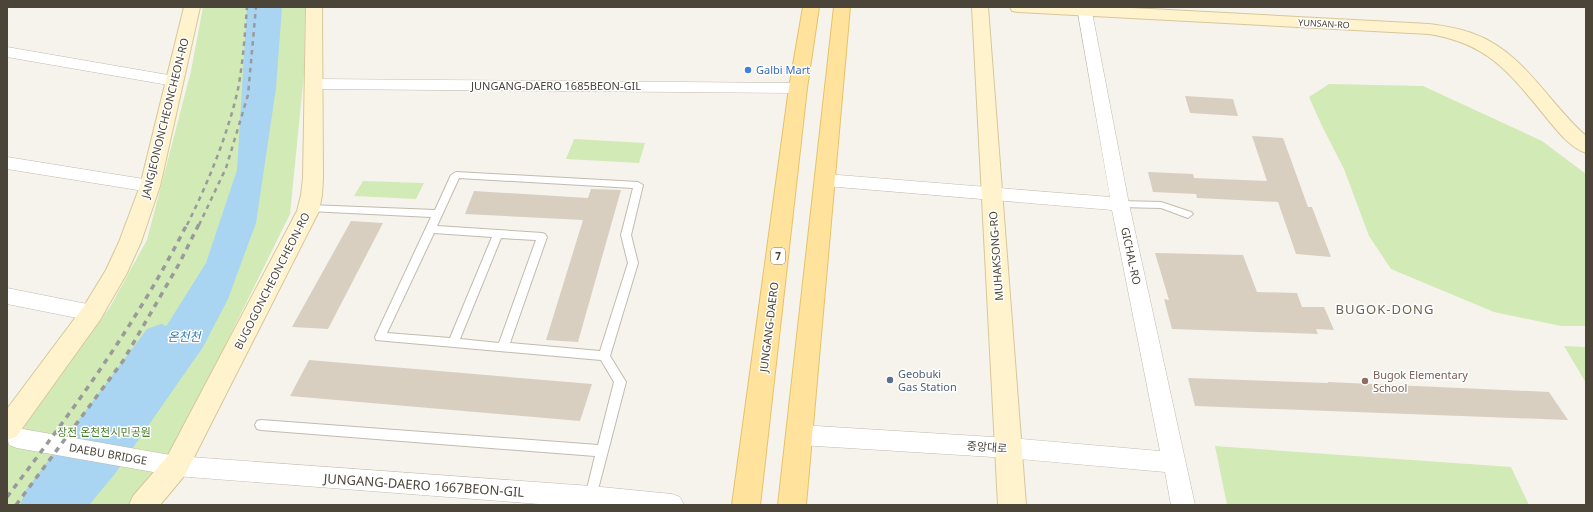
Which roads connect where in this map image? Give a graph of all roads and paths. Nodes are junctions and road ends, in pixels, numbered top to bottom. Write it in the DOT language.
graph roads {
  1 [pos="192,7"];
  2 [pos="314,7"];
  3 [pos="811,7"];
  4 [pos="842,7"];
  5 [pos="980,7"];
  6 [pos="1018,7"];
  7 [pos="1085,9"];
  8 [pos="10,56"];
  9 [pos="174,81"];
  10 [pos="314,84"];
  11 [pos="798,88"];
  12 [pos="1586,146"];
  13 [pos="7,163"];
  14 [pos="826,180"];
  15 [pos="150,186"];
  16 [pos="992,193"];
  17 [pos="1120,204"];
  18 [pos="309,208"];
  19 [pos="437,214"];
  20 [pos="1188,214"];
  21 [pos="430,230"];
  22 [pos="498,234"];
  23 [pos="7,296"];
  24 [pos="92,313"];
  25 [pos="453,343"];
  26 [pos="503,347"];
  27 [pos="604,356"];
  28 [pos="260,425"];
  29 [pos="10,434"];
  30 [pos="800,435"];
  31 [pos="1009,448"];
  32 [pos="602,451"];
  33 [pos="1174,462"];
  34 [pos="176,466"];
  35 [pos="591,497"];
  36 [pos="143,505"];
  37 [pos="672,505"];
  38 [pos="746,505"];
  39 [pos="792,505"];
  40 [pos="1012,505"];
  41 [pos="1183,505"];
  1 -- 9 [label="street, JANGJEONONCHEONCHEON-RO"];
  2 -- 10 [label="street, BUGOGONCHEONCHEON-RO"];
  3 -- 11 [label="main road, JUNGANG-DAERO / 7"];
  4 -- 14 [label="main road"];
  5 -- 16 [label="street, MUHAKSONG-RO"];
  6 -- 7 [label="street, YUNSAN-RO"];
  7 -- 12 [label="street, YUNSAN-RO"];
  7 -- 17 [label="street, GICHAL-RO"];
  8 -- 9 [label="street"];
  9 -- 15 [label="street, JANGJEONONCHEONCHEON-RO"];
  10 -- 11 [label="street, JUNGANG-DAERO 1685BEON-GIL"];
  10 -- 18 [label="street, BUGOGONCHEONCHEON-RO"];
  11 -- 38 [label="main road, JUNGANG-DAERO / 7"];
  13 -- 15 [label="street"];
  14 -- 16 [label="street"];
  14 -- 30 [label="main road"];
  15 -- 24 [label="street, JANGJEONONCHEONCHEON-RO"];
  16 -- 17 [label="street"];
  16 -- 31 [label="street, MUHAKSONG-RO"];
  17 -- 20 [label="lane"];
  17 -- 33 [label="street, GICHAL-RO"];
  18 -- 19 [label="lane"];
  18 -- 34 [label="street, BUGOGONCHEONCHEON-RO"];
  19 -- 21 [label="lane"];
  19 -- 27 [label="lane"];
  21 -- 22 [label="lane"];
  21 -- 25 [label="lane"];
  22 -- 25 [label="lane"];
  22 -- 26 [label="lane"];
  23 -- 24 [label="street"];
  24 -- 29 [label="street, JANGJEONONCHEONCHEON-RO"];
  25 -- 26 [label="lane"];
  26 -- 27 [label="lane"];
  27 -- 32 [label="lane"];
  28 -- 32 [label="lane"];
  29 -- 34 [label="street, DAEBU BRIDGE"];
  30 -- 31 [label="street, 중앙대로"];
  30 -- 39 [label="main road"];
  31 -- 33 [label="street, 중앙대로"];
  31 -- 40 [label="street, MUHAKSONG-RO"];
  32 -- 35 [label="lane"];
  33 -- 41 [label="street, GICHAL-RO"];
  34 -- 35 [label="street, JUNGANG-DAERO 1667BEON-GIL"];
  34 -- 36 [label="street, BUGOGONCHEONCHEON-RO"];
  35 -- 37 [label="street, JUNGANG-DAERO 1667BEON-GIL"];
}
